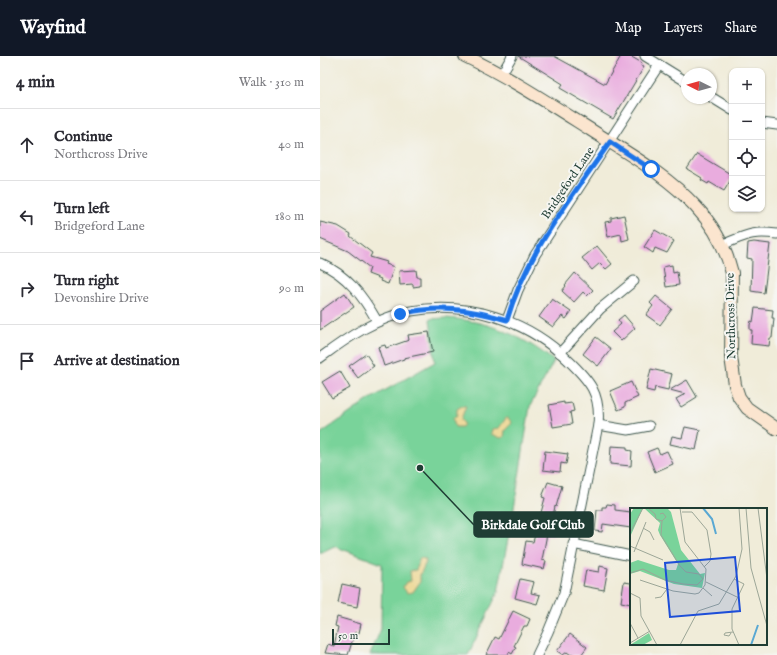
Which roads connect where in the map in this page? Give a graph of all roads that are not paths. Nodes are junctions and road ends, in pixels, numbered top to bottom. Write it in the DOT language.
graph roads {
  1 [pos="465,56"];
  2 [pos="512,56"];
  3 [pos="645,56"];
  4 [pos="659,64"];
  5 [pos="501,75"];
  6 [pos="681,78"];
  7 [pos="717,101"];
  8 [pos="729,108"];
  9 [pos="765,123"];
  10 [pos="777,125"];
  11 [pos="610,142"];
  12 [pos="777,234"];
  13 [pos="722,245"];
  14 [pos="320,263"];
  15 [pos="634,280"];
  16 [pos="507,320"];
  17 [pos="377,321"];
  18 [pos="560,353"];
  19 [pos="320,358"];
  20 [pos="598,426"];
  21 [pos="648,426"];
  22 [pos="777,429"];
  23 [pos="573,544"];
  24 [pos="630,556"];
  25 [pos="537,655"];
  1 -- 5 [label="street, Northcross Drive"];
  2 -- 5 [label="street"];
  3 -- 4 [label="street"];
  4 -- 6 [label="street"];
  4 -- 11 [label="street, Bridgeford Lane"];
  5 -- 11 [label="street, Northcross Drive"];
  7 -- 8 [label="street"];
  9 -- 10 [label="street"];
  11 -- 13 [label="street, Northcross Drive"];
  11 -- 16 [label="street, Bridgeford Lane"];
  12 -- 13 [label="street"];
  13 -- 22 [label="street, Northcross Drive"];
  14 -- 17 [label="street"];
  15 -- 18 [label="street"];
  16 -- 17 [label="street"];
  16 -- 18 [label="street"];
  17 -- 19 [label="street"];
  18 -- 20 [label="street"];
  20 -- 21 [label="street"];
  20 -- 23 [label="street"];
  23 -- 24 [label="street"];
  23 -- 25 [label="street"];
}
